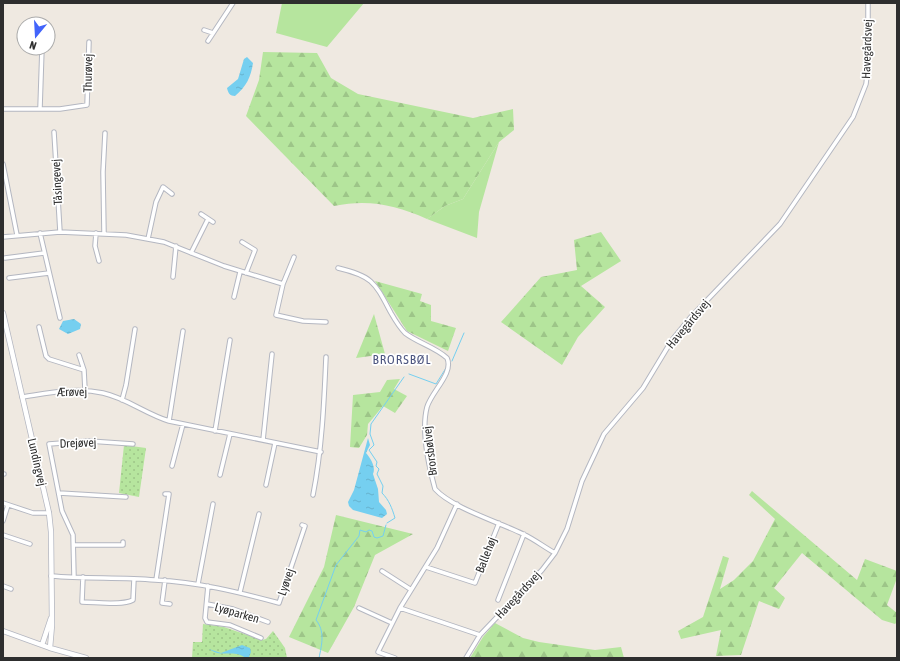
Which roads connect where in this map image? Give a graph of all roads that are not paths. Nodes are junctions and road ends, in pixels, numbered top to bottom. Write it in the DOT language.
graph roads {
  1 [pos="233,3"];
  2 [pos="868,3"];
  3 [pos="204,30"];
  4 [pos="213,33"];
  5 [pos="208,41"];
  6 [pos="89,42"];
  7 [pos="42,56"];
  8 [pos="40,108"];
  9 [pos="3,109"];
  10 [pos="54,132"];
  11 [pos="105,133"];
  12 [pos="3,164"];
  13 [pos="172,194"];
  14 [pos="201,214"];
  15 [pos="208,219"];
  16 [pos="213,222"];
  17 [pos="60,232"];
  18 [pos="40,233"];
  19 [pos="96,233"];
  20 [pos="104,233"];
  21 [pos="17,235"];
  22 [pos="3,237"];
  23 [pos="148,239"];
  24 [pos="242,242"];
  25 [pos="176,246"];
  26 [pos="44,253"];
  27 [pos="191,253"];
  28 [pos="294,257"];
  29 [pos="5,258"];
  30 [pos="99,261"];
  31 [pos="338,268"];
  32 [pos="240,272"];
  33 [pos="49,273"];
  34 [pos="246,273"];
  35 [pos="173,277"];
  36 [pos="9,278"];
  37 [pos="283,284"];
  38 [pos="234,297"];
  39 [pos="3,313"];
  40 [pos="60,318"];
  41 [pos="326,322"];
  42 [pos="39,327"];
  43 [pos="135,329"];
  44 [pos="183,330"];
  45 [pos="230,340"];
  46 [pos="272,354"];
  47 [pos="80,355"];
  48 [pos="326,357"];
  49 [pos="84,370"];
  50 [pos="85,390"];
  51 [pos="22,397"];
  52 [pos="122,400"];
  53 [pos="169,421"];
  54 [pos="183,424"];
  55 [pos="215,430"];
  56 [pos="230,434"];
  57 [pos="263,440"];
  58 [pos="275,443"];
  59 [pos="133,444"];
  60 [pos="321,452"];
  61 [pos="172,466"];
  62 [pos="220,475"];
  63 [pos="266,485"];
  64 [pos="59,493"];
  65 [pos="165,494"];
  66 [pos="313,495"];
  67 [pos="126,497"];
  68 [pos="3,503"];
  69 [pos="213,504"];
  70 [pos="457,504"];
  71 [pos="8,505"];
  72 [pos="49,513"];
  73 [pos="259,514"];
  74 [pos="3,520"];
  75 [pos="499,523"];
  76 [pos="302,525"];
  77 [pos="524,534"];
  78 [pos="3,535"];
  79 [pos="123,542"];
  80 [pos="30,544"];
  81 [pos="74,544"];
  82 [pos="555,553"];
  83 [pos="426,567"];
  84 [pos="382,571"];
  85 [pos="51,576"];
  86 [pos="74,577"];
  87 [pos="83,577"];
  88 [pos="134,579"];
  89 [pos="156,580"];
  90 [pos="165,580"];
  91 [pos="198,584"];
  92 [pos="3,586"];
  93 [pos="208,586"];
  94 [pos="11,589"];
  95 [pos="410,589"];
  96 [pos="240,592"];
  97 [pos="498,600"];
  98 [pos="170,604"];
  99 [pos="207,604"];
  100 [pos="359,608"];
  101 [pos="400,608"];
  102 [pos="52,614"];
  103 [pos="268,622"];
  104 [pos="392,623"];
  105 [pos="3,631"];
  106 [pos="480,635"];
  107 [pos="261,638"];
  108 [pos="42,645"];
  109 [pos="50,648"];
  110 [pos="86,658"];
  111 [pos="395,658"];
  112 [pos="466,658"];
  1 -- 4 [label="street"];
  2 -- 82 [label="street, Havegårdsvej"];
  3 -- 4 [label="street"];
  4 -- 5 [label="street"];
  6 -- 8 [label="street, Thurøvej"];
  7 -- 8 [label="street"];
  8 -- 9 [label="street, Thurøvej"];
  10 -- 17 [label="street, Tåsingevej"];
  11 -- 20 [label="street"];
  12 -- 21 [label="street"];
  13 -- 23 [label="street"];
  14 -- 15 [label="street"];
  15 -- 16 [label="street"];
  15 -- 27 [label="street"];
  17 -- 18 [label="street"];
  17 -- 19 [label="street"];
  18 -- 21 [label="street"];
  18 -- 26 [label="street"];
  19 -- 20 [label="street"];
  19 -- 30 [label="street"];
  20 -- 23 [label="street"];
  21 -- 22 [label="street"];
  23 -- 25 [label="street"];
  24 -- 34 [label="street"];
  25 -- 27 [label="street"];
  25 -- 35 [label="street"];
  26 -- 29 [label="street"];
  26 -- 33 [label="street"];
  27 -- 32 [label="street"];
  28 -- 37 [label="street"];
  31 -- 70 [label="street, Brorsbølvej"];
  32 -- 34 [label="street"];
  32 -- 38 [label="street"];
  33 -- 36 [label="street"];
  33 -- 40 [label="street"];
  34 -- 37 [label="street"];
  37 -- 41 [label="street"];
  39 -- 51 [label="street, Lundingvej"];
  42 -- 49 [label="street"];
  43 -- 52 [label="street"];
  44 -- 53 [label="street"];
  45 -- 55 [label="street"];
  46 -- 57 [label="street"];
  47 -- 49 [label="street"];
  48 -- 60 [label="street"];
  49 -- 50 [label="street"];
  50 -- 51 [label="street, Ærøvej"];
  50 -- 52 [label="street, Ærøvej"];
  51 -- 72 [label="street, Lundingvej"];
  52 -- 53 [label="street, Ærøvej"];
  53 -- 54 [label="street, Ærøvej"];
  54 -- 55 [label="street, Ærøvej"];
  54 -- 61 [label="street"];
  55 -- 56 [label="street, Ærøvej"];
  56 -- 57 [label="street, Ærøvej"];
  56 -- 62 [label="street"];
  57 -- 58 [label="street, Ærøvej"];
  58 -- 60 [label="street, Ærøvej"];
  58 -- 63 [label="street"];
  59 -- 64 [label="street, Drejøvej"];
  60 -- 66 [label="street"];
  64 -- 67 [label="street"];
  64 -- 81 [label="street, Drejøvej"];
  65 -- 89 [label="street"];
  68 -- 71 [label="street"];
  69 -- 91 [label="street"];
  70 -- 75 [label="street, Brorsbølvej"];
  70 -- 83 [label="street"];
  71 -- 72 [label="street"];
  71 -- 74 [label="street"];
  72 -- 85 [label="street, Lundingvej"];
  73 -- 96 [label="street"];
  75 -- 77 [label="street, Brorsbølvej"];
  75 -- 83 [label="street, Ballehøj"];
  76 -- 96 [label="street, Lyøvej"];
  77 -- 82 [label="street, Brorsbølvej"];
  77 -- 97 [label="street"];
  78 -- 80 [label="street"];
  79 -- 81 [label="street"];
  81 -- 86 [label="street, Drejøvej"];
  82 -- 106 [label="street, Havegårdsvej"];
  83 -- 95 [label="street"];
  84 -- 95 [label="street"];
  85 -- 86 [label="street, Lyøvej"];
  85 -- 102 [label="street, Lundingvej"];
  86 -- 87 [label="street, Lyøvej"];
  87 -- 88 [label="street, Lyøvej"];
  87 -- 88 [label="street"];
  88 -- 89 [label="street, Lyøvej"];
  89 -- 90 [label="street, Lyøvej"];
  90 -- 91 [label="street, Lyøvej"];
  90 -- 98 [label="street"];
  91 -- 93 [label="street, Lyøvej"];
  92 -- 94 [label="street"];
  93 -- 96 [label="street, Lyøvej"];
  93 -- 99 [label="street, Lyøparken"];
  95 -- 101 [label="street"];
  99 -- 103 [label="street, Lyøparken"];
  99 -- 107 [label="street, Lyøparken"];
  100 -- 104 [label="street"];
  101 -- 104 [label="street"];
  101 -- 106 [label="street"];
  102 -- 108 [label="street, Lundingvej"];
  102 -- 109 [label="street, Lundingvej"];
  104 -- 111 [label="street"];
  105 -- 108 [label="street"];
  106 -- 112 [label="street, Havegårdsvej"];
  108 -- 109 [label="street"];
  109 -- 110 [label="street"];
}
